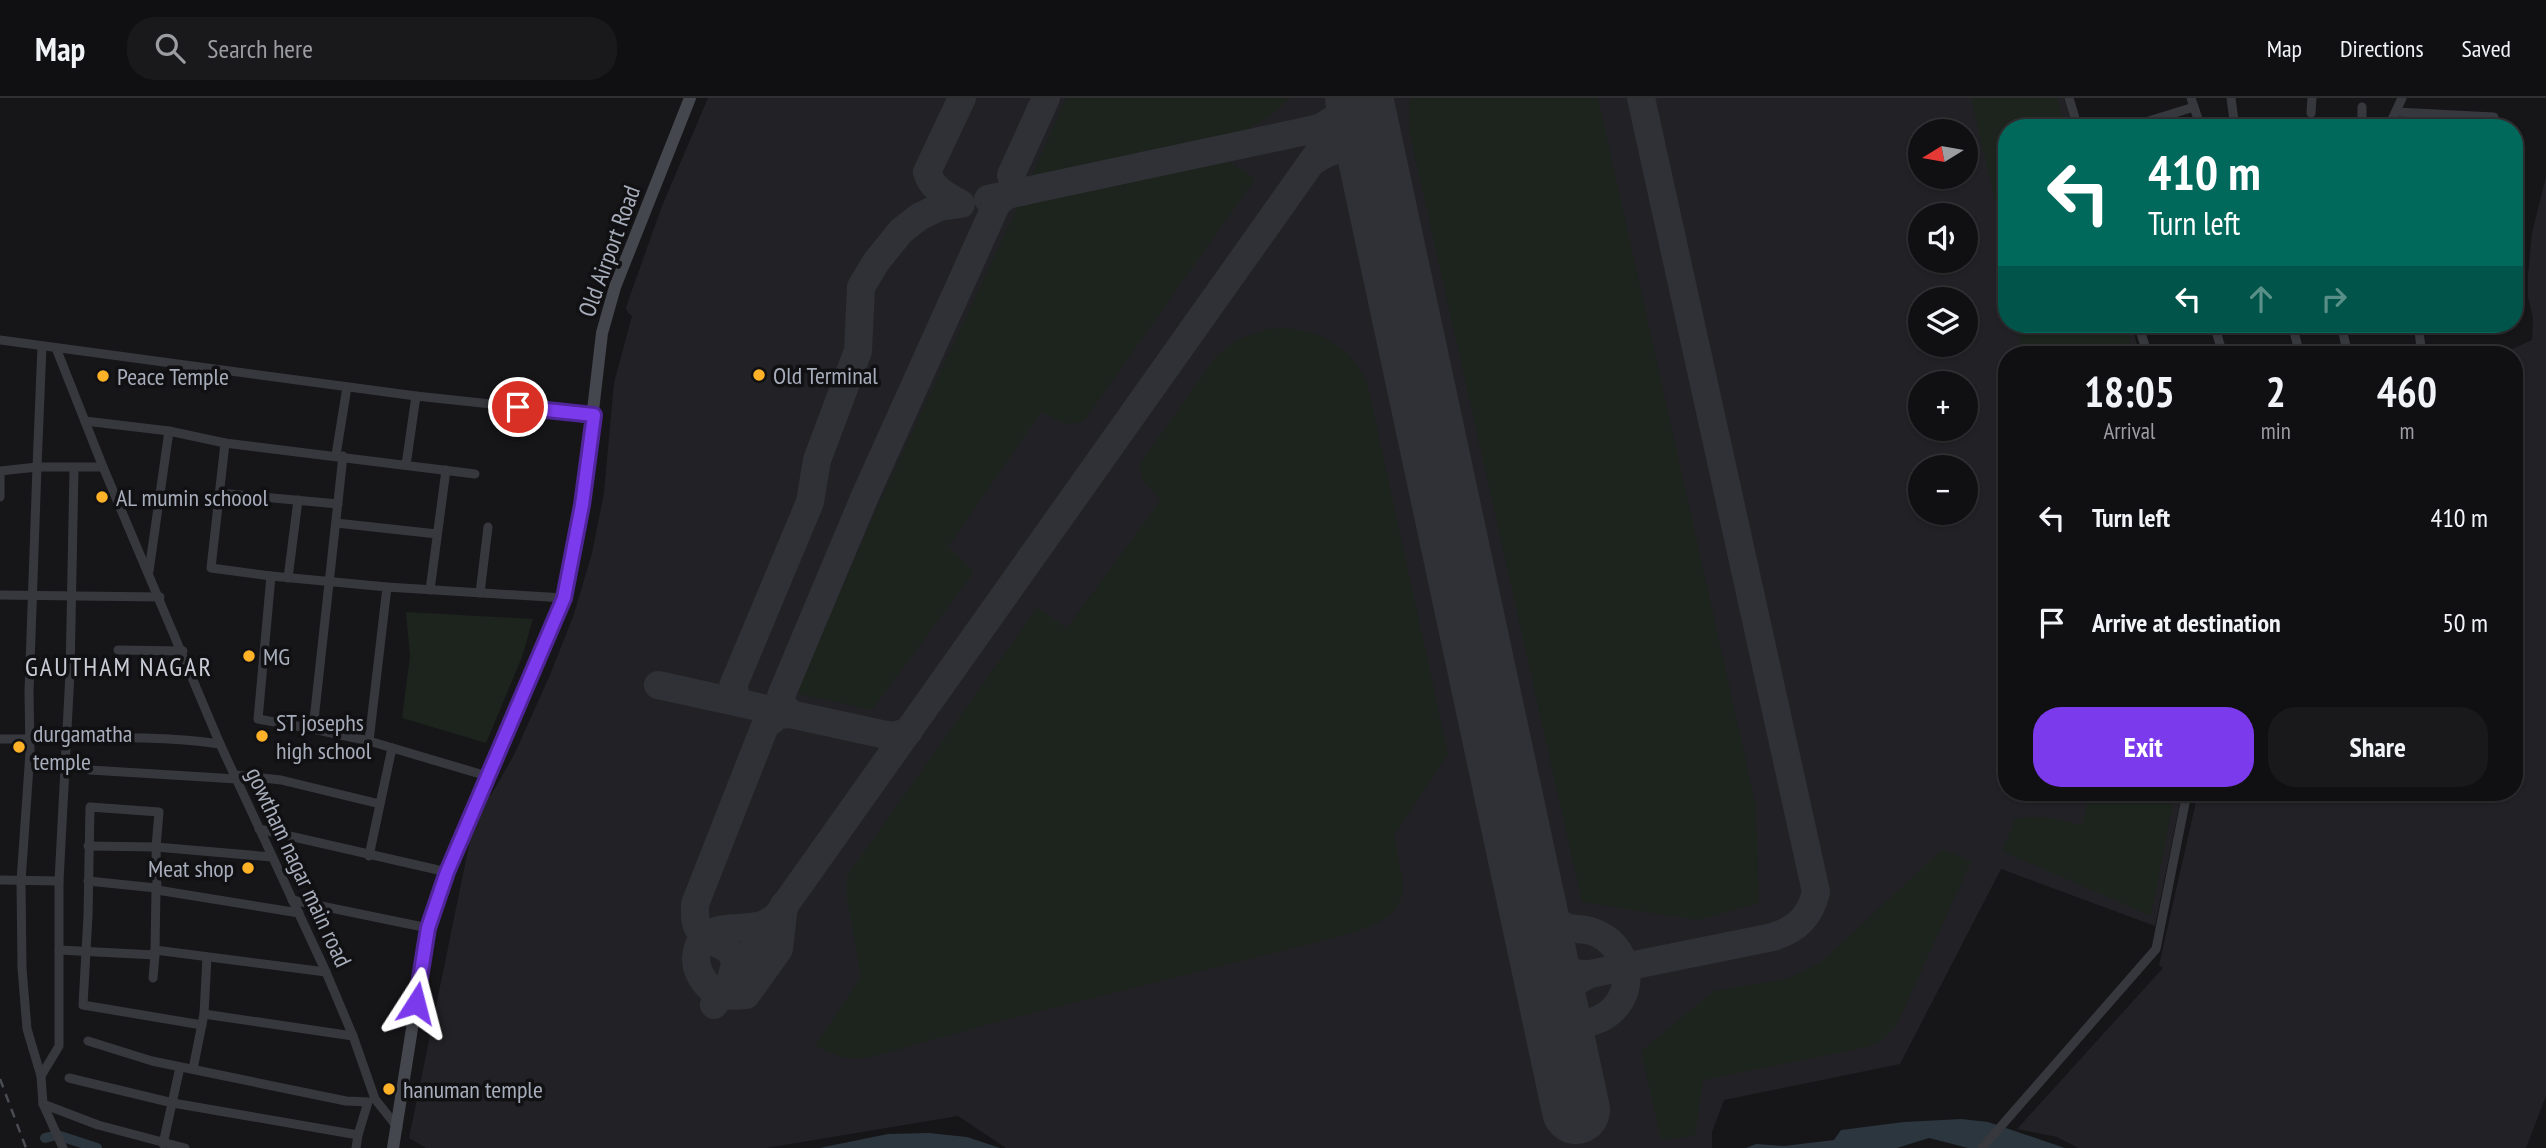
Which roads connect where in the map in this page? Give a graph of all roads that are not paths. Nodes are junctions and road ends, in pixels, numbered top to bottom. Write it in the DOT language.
graph roads {
  1 [pos="690,98"];
  2 [pos="2069,98"];
  3 [pos="2231,98"];
  4 [pos="2312,98"];
  5 [pos="2402,98"];
  6 [pos="2192,102"];
  7 [pos="2362,107"];
  8 [pos="2396,112"];
  9 [pos="2311,113"];
  10 [pos="2494,117"];
  11 [pos="2075,119"];
  12 [pos="2149,119"];
  13 [pos="2199,119"];
  14 [pos="2234,119"];
  15 [pos="2362,119"];
  16 [pos="2392,119"];
  17 [pos="0,340"];
  18 [pos="42,346"];
  19 [pos="56,348"];
  20 [pos="347,387"];
  21 [pos="416,396"];
  22 [pos="594,415"];
  23 [pos="85,421"];
  24 [pos="169,431"];
  25 [pos="225,443"];
  26 [pos="339,456"];
  27 [pos="406,465"];
  28 [pos="37,467"];
  29 [pos="103,467"];
  30 [pos="74,469"];
  31 [pos="446,470"];
  32 [pos="475,474"];
  33 [pos="219,492"];
  34 [pos="0,497"];
  35 [pos="298,500"];
  36 [pos="338,503"];
  37 [pos="336,523"];
  38 [pos="488,527"];
  39 [pos="437,534"];
  40 [pos="149,572"];
  41 [pos="271,576"];
  42 [pos="288,578"];
  43 [pos="330,583"];
  44 [pos="387,587"];
  45 [pos="430,590"];
  46 [pos="480,593"];
  47 [pos="0,595"];
  48 [pos="70,595"];
  49 [pos="33,596"];
  50 [pos="160,597"];
  51 [pos="564,598"];
  52 [pos="118,650"];
  53 [pos="183,651"];
  54 [pos="313,729"];
  55 [pos="66,737"];
  56 [pos="0,738"];
  57 [pos="29,739"];
  58 [pos="369,740"];
  59 [pos="220,744"];
  60 [pos="392,748"];
  61 [pos="90,770"];
  62 [pos="487,776"];
  63 [pos="236,777"];
  64 [pos="2185,801"];
  65 [pos="380,804"];
  66 [pos="259,829"];
  67 [pos="88,846"];
  68 [pos="156,847"];
  69 [pos="369,856"];
  70 [pos="272,857"];
  71 [pos="447,872"];
  72 [pos="0,880"];
  73 [pos="21,881"];
  74 [pos="59,881"];
  75 [pos="88,881"];
  76 [pos="157,890"];
  77 [pos="292,900"];
  78 [pos="299,913"];
  79 [pos="428,928"];
  80 [pos="59,950"];
  81 [pos="86,952"];
  82 [pos="155,953"];
  83 [pos="207,957"];
  84 [pos="326,972"];
  85 [pos="153,978"];
  86 [pos="204,1014"];
  87 [pos="202,1025"];
  88 [pos="353,1036"];
  89 [pos="88,1041"];
  90 [pos="180,1067"];
  91 [pos="192,1069"];
  92 [pos="41,1076"];
  93 [pos="69,1078"];
  94 [pos="372,1100"];
  95 [pos="173,1103"];
  96 [pos="44,1108"];
  97 [pos="398,1128"];
  98 [pos="358,1135"];
  99 [pos="163,1144"];
  100 [pos="63,1148"];
  101 [pos="185,1148"];
  102 [pos="356,1148"];
  103 [pos="393,1148"];
  104 [pos="1982,1148"];
  1 -- 22 [label="main road, Old Airport Road"];
  2 -- 11 [label="street"];
  3 -- 14 [label="street"];
  4 -- 9 [label="street"];
  5 -- 8 [label="street"];
  6 -- 12 [label="street"];
  6 -- 13 [label="street"];
  7 -- 15 [label="street"];
  8 -- 10 [label="street"];
  8 -- 16 [label="street"];
  17 -- 18 [label="street"];
  18 -- 19 [label="street"];
  18 -- 28 [label="street"];
  19 -- 20 [label="street"];
  19 -- 23 [label="street, gowtham nagar main road"];
  20 -- 21 [label="street"];
  20 -- 26 [label="street"];
  21 -- 22 [label="street"];
  21 -- 27 [label="street"];
  22 -- 51 [label="main road, Old Airport Road"];
  23 -- 24 [label="street"];
  23 -- 29 [label="street, gowtham nagar main road"];
  24 -- 25 [label="street"];
  24 -- 40 [label="street"];
  25 -- 26 [label="street"];
  25 -- 33 [label="street"];
  26 -- 27 [label="street"];
  26 -- 36 [label="street"];
  27 -- 31 [label="street"];
  28 -- 30 [label="street"];
  28 -- 34 [label="street"];
  28 -- 49 [label="street"];
  29 -- 30 [label="street"];
  29 -- 40 [label="street, gowtham nagar main road"];
  30 -- 48 [label="street"];
  31 -- 32 [label="street"];
  31 -- 39 [label="street"];
  33 -- 35 [label="street"];
  33 -- 41 [label="street"];
  35 -- 36 [label="street"];
  35 -- 42 [label="street"];
  36 -- 37 [label="street"];
  37 -- 39 [label="street"];
  37 -- 43 [label="street"];
  38 -- 46 [label="street"];
  39 -- 45 [label="street"];
  40 -- 50 [label="street, gowtham nagar main road"];
  41 -- 42 [label="street"];
  41 -- 54 [label="street"];
  42 -- 43 [label="street"];
  43 -- 44 [label="street"];
  43 -- 54 [label="street"];
  44 -- 45 [label="street"];
  44 -- 58 [label="street"];
  45 -- 46 [label="street"];
  46 -- 51 [label="street"];
  47 -- 49 [label="street"];
  48 -- 49 [label="street"];
  48 -- 50 [label="street"];
  48 -- 55 [label="street"];
  49 -- 57 [label="street"];
  50 -- 53 [label="street, gowtham nagar main road"];
  51 -- 62 [label="main road, Old Airport Road"];
  52 -- 53 [label="street"];
  53 -- 59 [label="street, gowtham nagar main road"];
  54 -- 58 [label="street"];
  55 -- 57 [label="street"];
  55 -- 59 [label="street"];
  55 -- 74 [label="street"];
  56 -- 57 [label="street"];
  57 -- 73 [label="street"];
  58 -- 60 [label="street"];
  59 -- 63 [label="street, gowtham nagar main road"];
  60 -- 62 [label="street"];
  60 -- 65 [label="street"];
  61 -- 63 [label="street"];
  62 -- 71 [label="main road, Old Airport Road"];
  63 -- 65 [label="street"];
  63 -- 66 [label="street, gowtham nagar main road"];
  64 -- 104 [label="street"];
  65 -- 69 [label="street"];
  66 -- 69 [label="street"];
  66 -- 70 [label="street, gowtham nagar main road"];
  67 -- 68 [label="street"];
  67 -- 68 [label="street"];
  67 -- 75 [label="street"];
  68 -- 70 [label="street"];
  68 -- 76 [label="street"];
  69 -- 71 [label="street"];
  70 -- 77 [label="street, gowtham nagar main road"];
  71 -- 79 [label="main road, Old Airport Road"];
  72 -- 73 [label="street"];
  73 -- 74 [label="street"];
  73 -- 92 [label="street"];
  74 -- 80 [label="street"];
  75 -- 76 [label="street"];
  75 -- 81 [label="street"];
  76 -- 78 [label="street"];
  76 -- 82 [label="street"];
  77 -- 78 [label="street, gowtham nagar main road"];
  77 -- 79 [label="street"];
  78 -- 84 [label="street, gowtham nagar main road"];
  79 -- 97 [label="main road, Old Airport Road"];
  80 -- 81 [label="street"];
  80 -- 92 [label="street"];
  81 -- 82 [label="street"];
  81 -- 87 [label="street"];
  82 -- 83 [label="street"];
  82 -- 85 [label="street"];
  83 -- 84 [label="street"];
  83 -- 86 [label="street"];
  84 -- 88 [label="street, gowtham nagar main road"];
  86 -- 87 [label="street"];
  86 -- 88 [label="street"];
  87 -- 91 [label="street"];
  88 -- 94 [label="street, gowtham nagar main road"];
  89 -- 90 [label="street"];
  90 -- 91 [label="street"];
  90 -- 95 [label="street"];
  91 -- 94 [label="street"];
  92 -- 96 [label="street"];
  93 -- 95 [label="street"];
  94 -- 97 [label="street, gowtham nagar main road"];
  94 -- 98 [label="street"];
  95 -- 98 [label="street"];
  95 -- 99 [label="street"];
  96 -- 99 [label="street"];
  96 -- 100 [label="street"];
  97 -- 103 [label="main road, Old Airport Road"];
  98 -- 102 [label="street"];
  99 -- 101 [label="street"];
}
